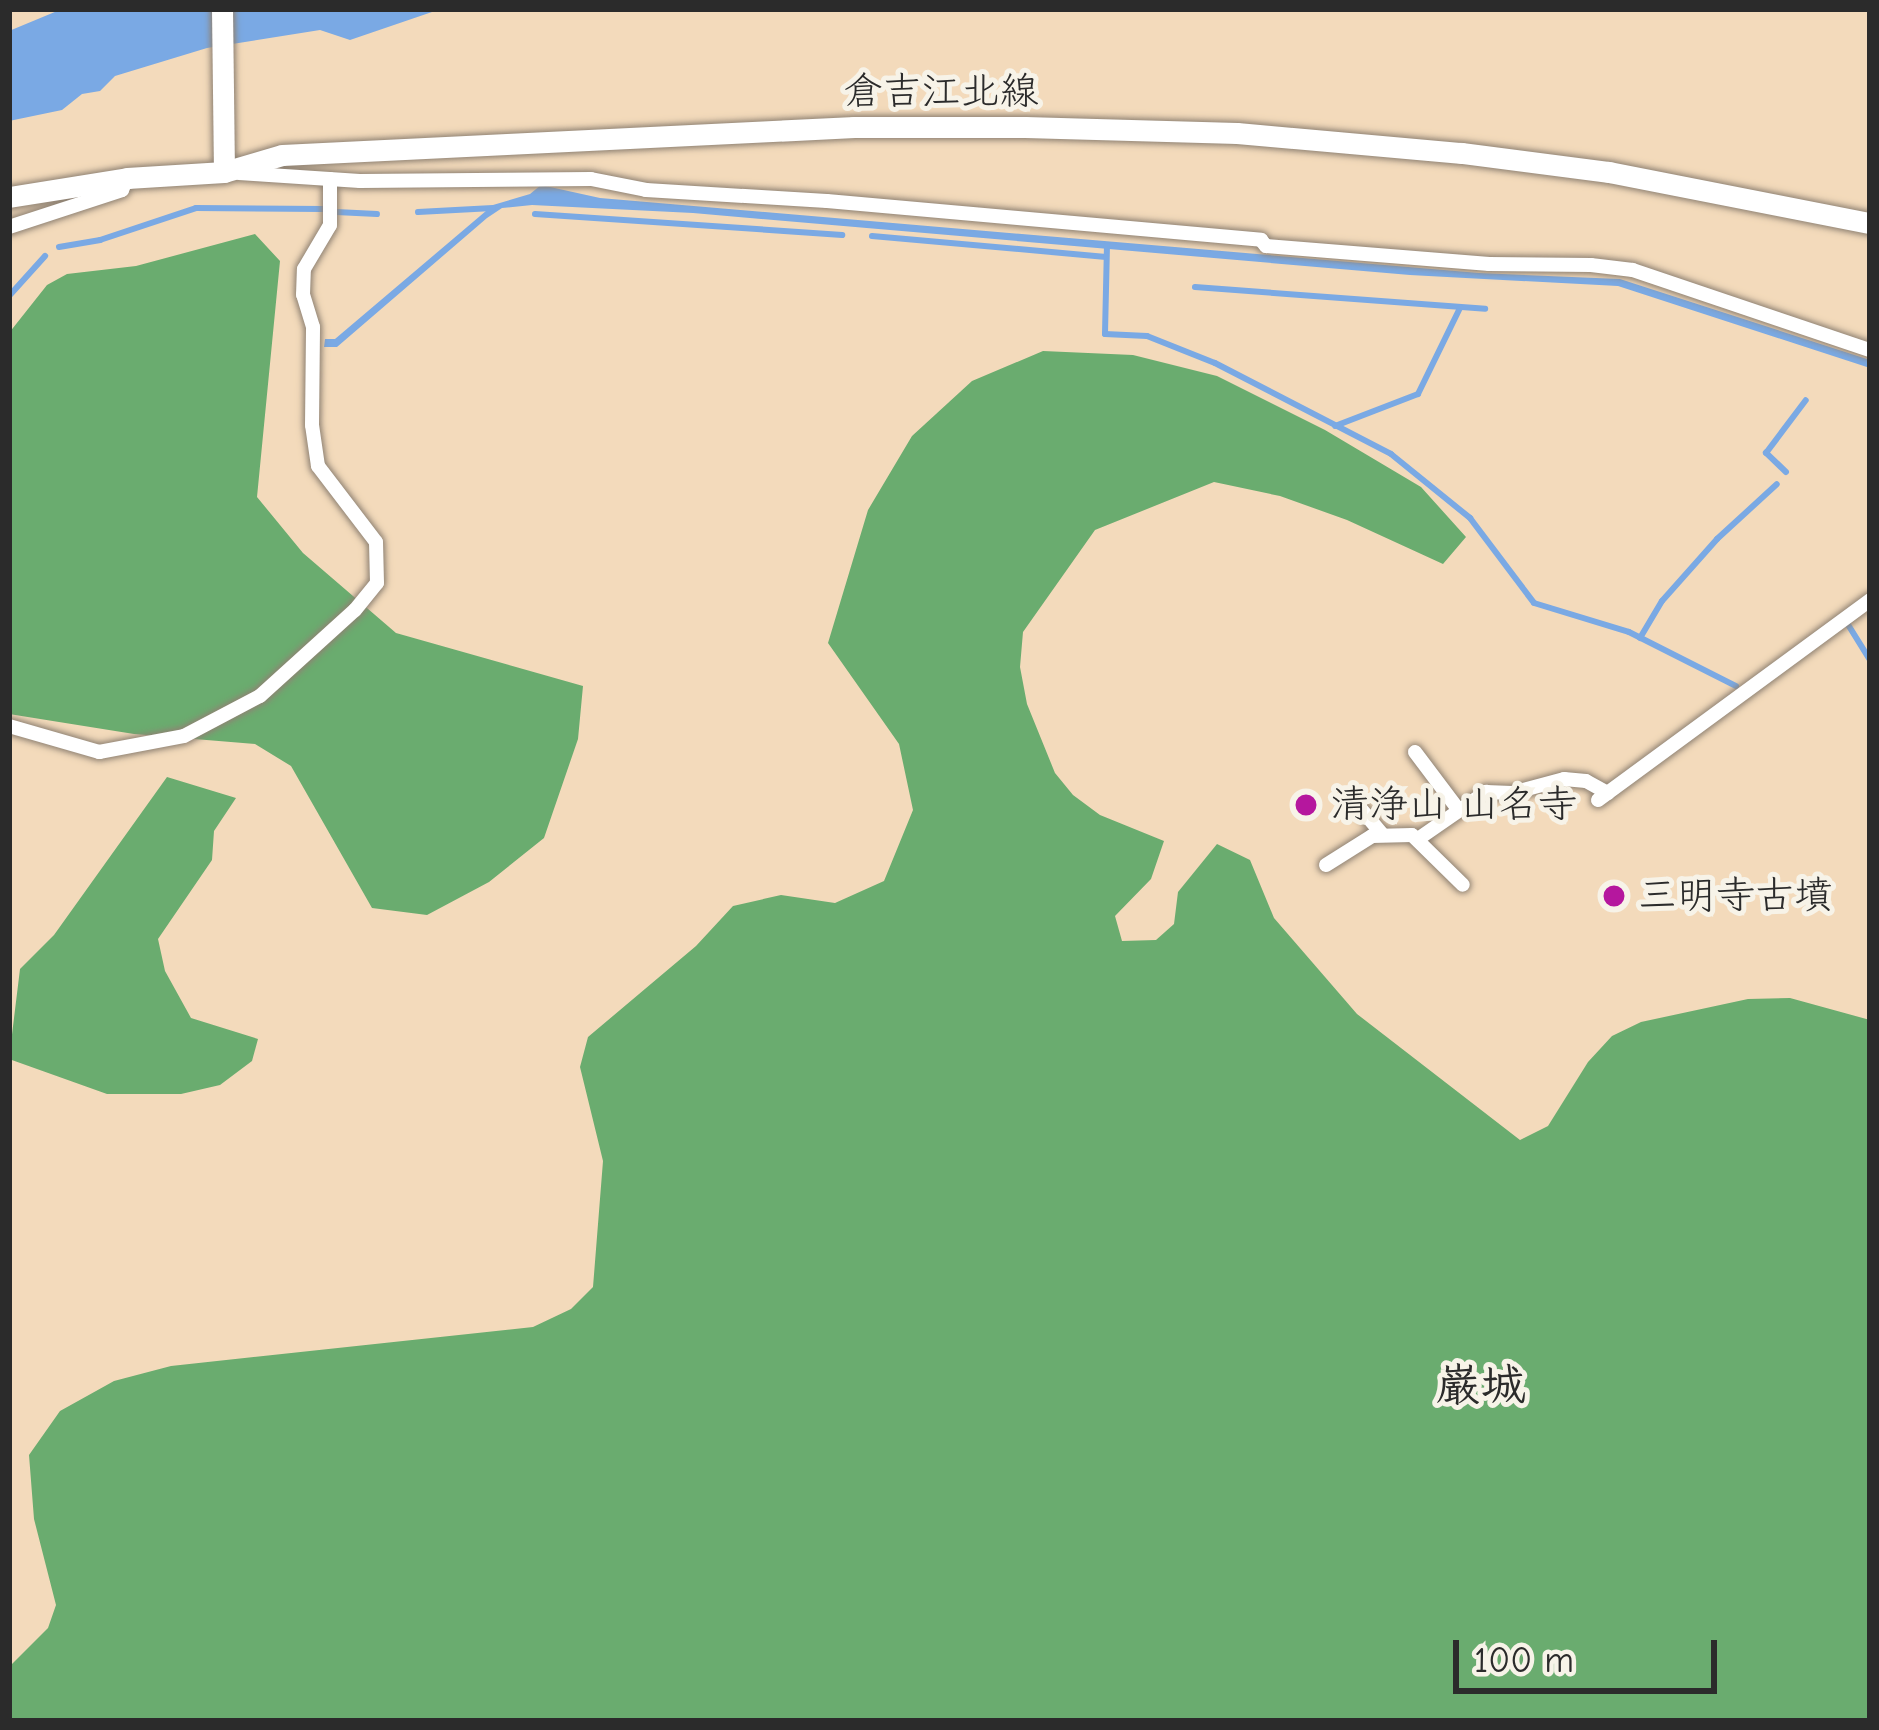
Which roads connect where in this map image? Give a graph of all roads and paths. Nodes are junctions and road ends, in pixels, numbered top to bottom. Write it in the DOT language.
graph roads {
  1 [pos="222,9"];
  2 [pos="224,172"];
  3 [pos="127,178"];
  4 [pos="330,179"];
  5 [pos="9,197"];
  6 [pos="1870,223"];
  7 [pos="9,227"];
  8 [pos="1870,350"];
  9 [pos="1870,600"];
  10 [pos="9,726"];
  11 [pos="1414,752"];
  12 [pos="1361,809"];
  13 [pos="1458,809"];
  14 [pos="1383,835"];
  15 [pos="1418,839"];
  16 [pos="1326,865"];
  17 [pos="1462,884"];
  1 -- 2 [label="main road"];
  2 -- 3 [label="main road, 倉吉江北線"];
  2 -- 4 [label="street"];
  2 -- 6 [label="main road, 倉吉江北線"];
  3 -- 5 [label="main road, 倉吉江北線"];
  3 -- 7 [label="street"];
  4 -- 8 [label="street"];
  4 -- 10 [label="street"];
  9 -- 13 [label="street"];
  11 -- 13 [label="street"];
  12 -- 14 [label="street"];
  13 -- 15 [label="street"];
  14 -- 15 [label="street"];
  14 -- 16 [label="street"];
  15 -- 17 [label="street"];
}
